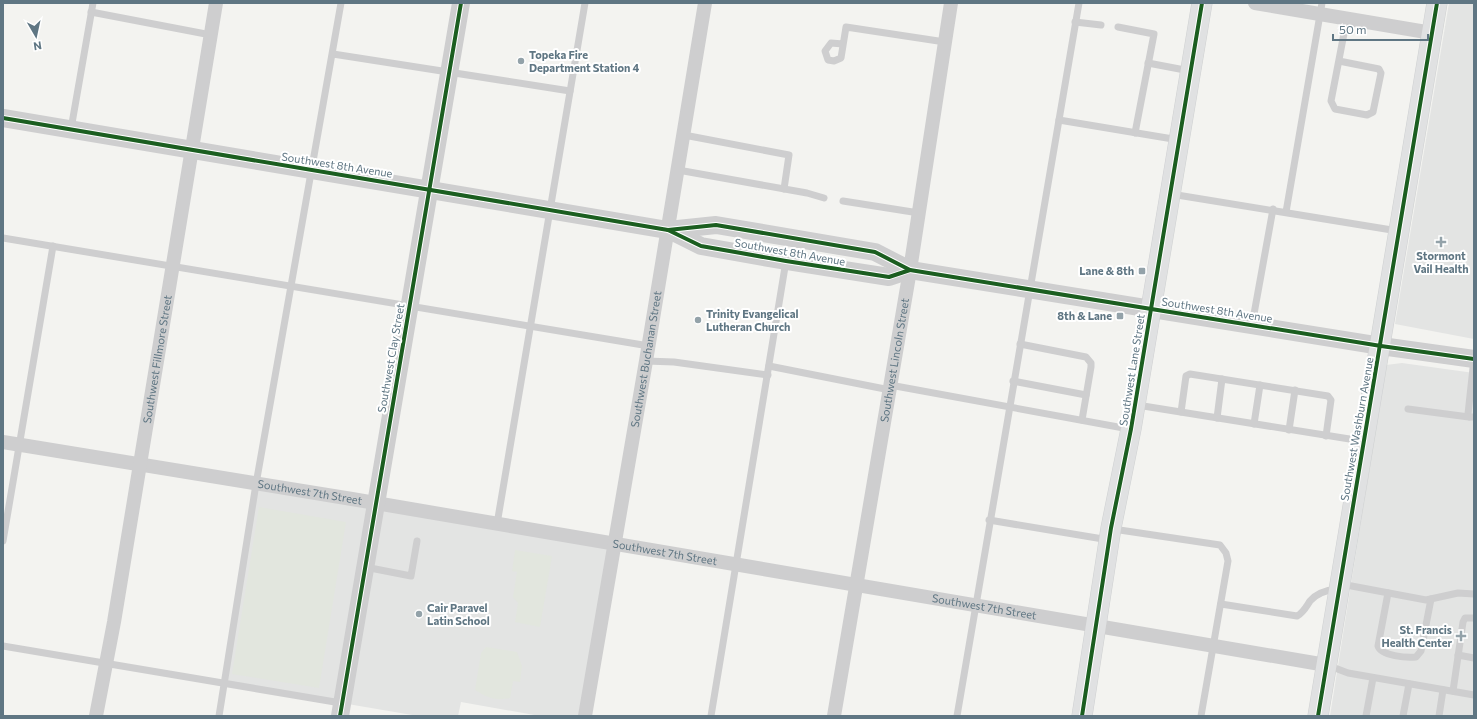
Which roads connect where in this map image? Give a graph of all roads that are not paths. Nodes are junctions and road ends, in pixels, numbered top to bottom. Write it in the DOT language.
graph roads {
  1 [pos="93,3"];
  2 [pos="216,3"];
  3 [pos="341,3"];
  4 [pos="461,3"];
  5 [pos="585,3"];
  6 [pos="705,3"];
  7 [pos="951,3"];
  8 [pos="1079,3"];
  9 [pos="1202,3"];
  10 [pos="1255,3"];
  11 [pos="1437,3"];
  12 [pos="1322,8"];
  13 [pos="91,12"];
  14 [pos="1347,18"];
  15 [pos="1076,22"];
  16 [pos="1100,25"];
  17 [pos="1118,27"];
  18 [pos="1432,33"];
  19 [pos="211,35"];
  20 [pos="945,42"];
  21 [pos="843,44"];
  22 [pos="333,54"];
  23 [pos="1339,61"];
  24 [pos="1148,63"];
  25 [pos="1190,71"];
  26 [pos="450,72"];
  27 [pos="570,91"];
  28 [pos="3,118"];
  29 [pos="1059,120"];
  30 [pos="71,129"];
  31 [pos="1135,133"];
  32 [pos="684,135"];
  33 [pos="1179,140"];
  34 [pos="192,150"];
  35 [pos="312,170"];
  36 [pos="678,170"];
  37 [pos="784,188"];
  38 [pos="429,189"];
  39 [pos="1170,194"];
  40 [pos="824,198"];
  41 [pos="843,201"];
  42 [pos="1273,209"];
  43 [pos="550,210"];
  44 [pos="1286,212"];
  45 [pos="919,213"];
  46 [pos="668,230"];
  47 [pos="1400,232"];
  48 [pos="3,238"];
  49 [pos="53,246"];
  50 [pos="786,261"];
  51 [pos="172,267"];
  52 [pos="910,270"];
  53 [pos="292,286"];
  54 [pos="1030,289"];
  55 [pos="410,305"];
  56 [pos="1151,309"];
  57 [pos="1252,325"];
  58 [pos="530,326"];
  59 [pos="1020,344"];
  60 [pos="649,346"];
  61 [pos="1381,346"];
  62 [pos="1474,359"];
  63 [pos="646,361"];
  64 [pos="769,366"];
  65 [pos="768,375"];
  66 [pos="1222,379"];
  67 [pos="1013,381"];
  68 [pos="1260,385"];
  69 [pos="890,388"];
  70 [pos="1296,390"];
  71 [pos="1086,395"];
  72 [pos="1135,405"];
  73 [pos="1009,407"];
  74 [pos="1408,409"];
  75 [pos="1181,412"];
  76 [pos="1472,417"];
  77 [pos="1217,418"];
  78 [pos="1082,420"];
  79 [pos="1254,424"];
  80 [pos="1131,429"];
  81 [pos="1289,430"];
  82 [pos="1326,436"];
  83 [pos="1364,441"];
  84 [pos="3,442"];
  85 [pos="19,445"];
  86 [pos="140,465"];
  87 [pos="256,484"];
  88 [pos="376,503"];
  89 [pos="989,520"];
  90 [pos="497,524"];
  91 [pos="1110,534"];
  92 [pos="418,541"];
  93 [pos="3,542"];
  94 [pos="614,544"];
  95 [pos="737,565"];
  96 [pos="365,567"];
  97 [pos="856,584"];
  98 [pos="1339,586"];
  99 [pos="1388,593"];
  100 [pos="1474,594"];
  101 [pos="1431,599"];
  102 [pos="1221,604"];
  103 [pos="974,606"];
  104 [pos="1474,618"];
  105 [pos="1095,625"];
  106 [pos="3,646"];
  107 [pos="1214,646"];
  108 [pos="1458,655"];
  109 [pos="1474,658"];
  110 [pos="104,664"];
  111 [pos="1326,665"];
  112 [pos="1373,678"];
  113 [pos="225,683"];
  114 [pos="1409,684"];
  115 [pos="1443,690"];
  116 [pos="1453,691"];
  117 [pos="1474,695"];
  118 [pos="341,709"];
  119 [pos="96,716"];
  120 [pos="219,716"];
  121 [pos="585,716"];
  122 [pos="711,716"];
  123 [pos="834,716"];
  124 [pos="956,716"];
  125 [pos="1082,716"];
  126 [pos="1202,716"];
  127 [pos="1318,716"];
  128 [pos="1366,716"];
  129 [pos="1403,716"];
  130 [pos="1439,716"];
  1 -- 13 [label="lane"];
  2 -- 19 [label="street, Southwest Fillmore Street"];
  3 -- 22 [label="lane"];
  4 -- 26 [label="street, Southwest Clay Street"];
  5 -- 27 [label="lane"];
  6 -- 32 [label="street, Southwest Buchanan Street"];
  7 -- 20 [label="street, Southwest Lincoln Street"];
  8 -- 15 [label="lane"];
  9 -- 25 [label="main road, Southwest Lane Street"];
  10 -- 12 [label="street"];
  11 -- 18 [label="main road, Southwest Washburn Avenue"];
  12 -- 14 [label="street"];
  12 -- 44 [label="lane"];
  13 -- 19 [label="lane"];
  13 -- 30 [label="lane"];
  14 -- 18 [label="street"];
  14 -- 23 [label="lane"];
  15 -- 16 [label="lane"];
  15 -- 29 [label="lane"];
  17 -- 24 [label="lane"];
  18 -- 47 [label="main road, Southwest Washburn Avenue"];
  19 -- 34 [label="street, Southwest Fillmore Street"];
  20 -- 21 [label="lane"];
  20 -- 45 [label="street, Southwest Lincoln Street"];
  22 -- 26 [label="lane"];
  22 -- 35 [label="lane"];
  23 -- 23 [label="lane"];
  24 -- 25 [label="lane"];
  24 -- 31 [label="lane"];
  25 -- 33 [label="main road, Southwest Lane Street"];
  26 -- 27 [label="lane"];
  26 -- 38 [label="street, Southwest Clay Street"];
  27 -- 43 [label="lane"];
  28 -- 30 [label="street, Southwest 8th Avenue"];
  29 -- 31 [label="lane"];
  29 -- 54 [label="lane"];
  30 -- 34 [label="street, Southwest 8th Avenue"];
  31 -- 33 [label="lane"];
  32 -- 36 [label="street, Southwest Buchanan Street"];
  32 -- 37 [label="lane"];
  33 -- 39 [label="main road, Southwest Lane Street"];
  34 -- 35 [label="street, Southwest 8th Avenue"];
  34 -- 51 [label="street, Southwest Fillmore Street"];
  35 -- 38 [label="street, Southwest 8th Avenue"];
  35 -- 53 [label="lane"];
  36 -- 37 [label="lane"];
  36 -- 46 [label="street, Southwest Buchanan Street"];
  37 -- 40 [label="lane"];
  38 -- 43 [label="street, Southwest 8th Avenue"];
  38 -- 55 [label="street, Southwest Clay Street"];
  39 -- 42 [label="lane"];
  39 -- 56 [label="main road, Southwest Lane Street"];
  41 -- 45 [label="lane"];
  42 -- 44 [label="lane"];
  42 -- 57 [label="lane"];
  43 -- 46 [label="street, Southwest 8th Avenue"];
  43 -- 58 [label="lane"];
  44 -- 47 [label="lane"];
  45 -- 52 [label="street, Southwest Lincoln Street"];
  46 -- 50 [label="street, Southwest 8th Avenue"];
  46 -- 52 [label="street, Southwest 8th Avenue"];
  46 -- 60 [label="street, Southwest Buchanan Street"];
  47 -- 61 [label="main road, Southwest Washburn Avenue"];
  48 -- 49 [label="lane"];
  49 -- 51 [label="lane"];
  49 -- 85 [label="lane"];
  50 -- 52 [label="street, Southwest 8th Avenue"];
  50 -- 64 [label="lane"];
  51 -- 53 [label="lane"];
  51 -- 86 [label="street, Southwest Fillmore Street"];
  52 -- 54 [label="street, Southwest 8th Avenue"];
  52 -- 69 [label="street, Southwest Lincoln Street"];
  53 -- 55 [label="lane"];
  53 -- 87 [label="lane"];
  54 -- 56 [label="street, Southwest 8th Avenue"];
  54 -- 59 [label="lane"];
  55 -- 58 [label="lane"];
  55 -- 88 [label="street, Southwest Clay Street"];
  56 -- 57 [label="street, Southwest 8th Avenue"];
  56 -- 72 [label="main road, Southwest Lane Street"];
  57 -- 61 [label="street, Southwest 8th Avenue"];
  58 -- 60 [label="lane"];
  58 -- 90 [label="lane"];
  59 -- 67 [label="lane"];
  59 -- 71 [label="lane"];
  60 -- 63 [label="street, Southwest Buchanan Street"];
  61 -- 62 [label="street, Southwest 8th Avenue"];
  61 -- 83 [label="main road, Southwest Washburn Avenue"];
  62 -- 76 [label="lane"];
  63 -- 65 [label="lane"];
  63 -- 94 [label="street, Southwest Buchanan Street"];
  64 -- 65 [label="lane"];
  64 -- 69 [label="lane"];
  65 -- 95 [label="lane"];
  66 -- 68 [label="lane"];
  66 -- 75 [label="lane"];
  66 -- 77 [label="lane"];
  67 -- 71 [label="lane"];
  67 -- 73 [label="lane"];
  68 -- 70 [label="lane"];
  68 -- 79 [label="lane"];
  69 -- 73 [label="lane"];
  69 -- 97 [label="street, Southwest Lincoln Street"];
  70 -- 81 [label="lane"];
  70 -- 82 [label="lane"];
  71 -- 78 [label="lane"];
  72 -- 75 [label="lane"];
  72 -- 80 [label="main road, Southwest Lane Street"];
  73 -- 78 [label="lane"];
  73 -- 89 [label="lane"];
  74 -- 76 [label="lane"];
  75 -- 77 [label="lane"];
  77 -- 79 [label="lane"];
  78 -- 80 [label="lane"];
  79 -- 81 [label="lane"];
  80 -- 91 [label="main road, Southwest Lane Street"];
  81 -- 82 [label="lane"];
  82 -- 83 [label="lane"];
  83 -- 98 [label="main road, Southwest Washburn Avenue"];
  84 -- 85 [label="street, Southwest 7th Street"];
  85 -- 86 [label="street, Southwest 7th Street"];
  85 -- 93 [label="lane"];
  86 -- 87 [label="street, Southwest 7th Street"];
  86 -- 110 [label="street, Southwest Fillmore Street"];
  87 -- 88 [label="street, Southwest 7th Street"];
  87 -- 113 [label="lane"];
  88 -- 90 [label="street, Southwest 7th Street"];
  88 -- 96 [label="street, Southwest Clay Street"];
  89 -- 91 [label="lane"];
  89 -- 103 [label="lane"];
  90 -- 94 [label="street, Southwest 7th Street"];
  91 -- 102 [label="lane"];
  91 -- 105 [label="main road, Southwest Lane Street"];
  92 -- 96 [label="lane"];
  94 -- 95 [label="street, Southwest 7th Street"];
  94 -- 121 [label="street, Southwest Buchanan Street"];
  95 -- 97 [label="street, Southwest 7th Street"];
  95 -- 122 [label="lane"];
  96 -- 118 [label="street, Southwest Clay Street"];
  97 -- 103 [label="street, Southwest 7th Street"];
  97 -- 123 [label="street, Southwest Lincoln Street"];
  98 -- 99 [label="lane"];
  98 -- 102 [label="lane"];
  98 -- 111 [label="main road, Southwest Washburn Avenue"];
  99 -- 101 [label="lane"];
  99 -- 101 [label="lane"];
  100 -- 101 [label="lane"];
  102 -- 107 [label="lane"];
  103 -- 105 [label="street, Southwest 7th Street"];
  103 -- 124 [label="lane"];
  104 -- 108 [label="lane"];
  105 -- 107 [label="street, Southwest 7th Street"];
  105 -- 125 [label="main road, Southwest Lane Street"];
  106 -- 110 [label="lane"];
  107 -- 111 [label="street, Southwest 7th Street"];
  107 -- 126 [label="lane"];
  108 -- 109 [label="lane"];
  108 -- 116 [label="lane"];
  110 -- 113 [label="lane"];
  110 -- 119 [label="street, Southwest Fillmore Street"];
  111 -- 112 [label="lane"];
  111 -- 127 [label="main road, Southwest Washburn Avenue"];
  112 -- 114 [label="lane"];
  112 -- 128 [label="lane"];
  113 -- 118 [label="lane"];
  113 -- 120 [label="lane"];
  114 -- 115 [label="lane"];
  114 -- 129 [label="lane"];
  115 -- 116 [label="lane"];
  115 -- 130 [label="lane"];
  116 -- 117 [label="lane"];
}
